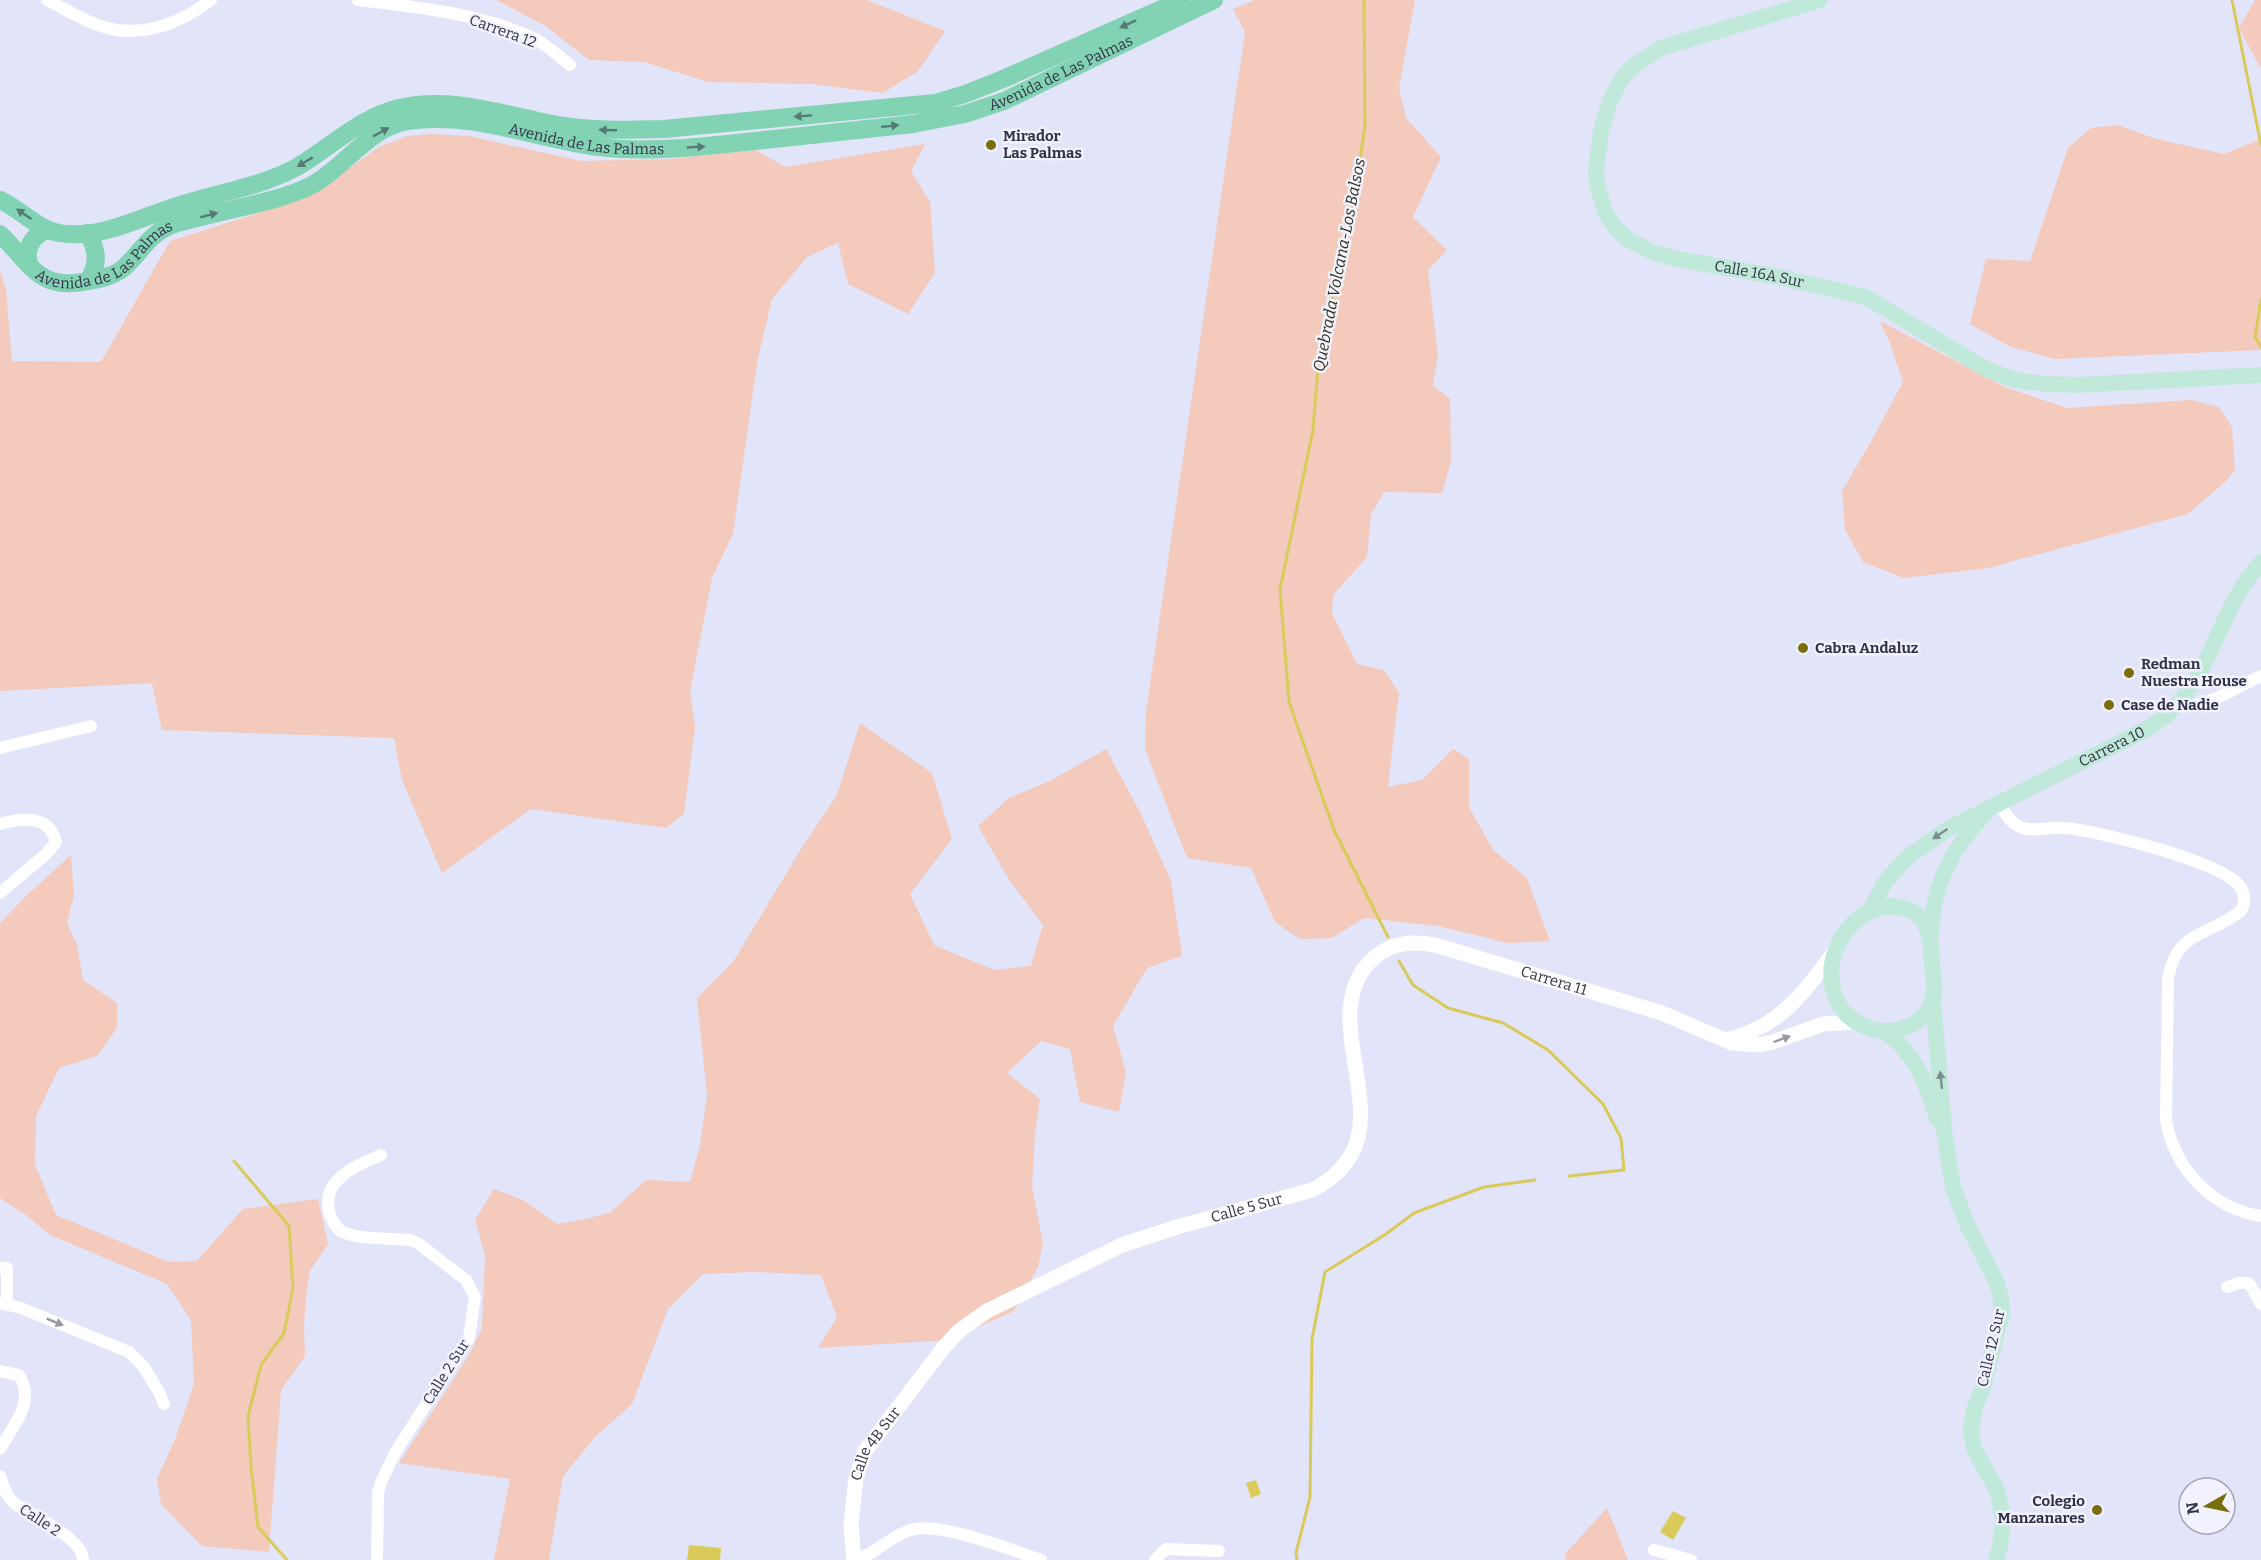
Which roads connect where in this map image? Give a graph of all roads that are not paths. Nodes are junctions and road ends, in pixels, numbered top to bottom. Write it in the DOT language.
graph roads {
  1 [pos="47,0"];
  2 [pos="211,0"];
  3 [pos="358,0"];
  4 [pos="1182,0"];
  5 [pos="1214,0"];
  6 [pos="1820,0"];
  7 [pos="570,65"];
  8 [pos="0,200"];
  9 [pos="47,230"];
  10 [pos="87,233"];
  11 [pos="0,234"];
  12 [pos="31,269"];
  13 [pos="88,281"];
  14 [pos="2258,375"];
  15 [pos="2261,562"];
  16 [pos="2261,676"];
  17 [pos="2176,705"];
  18 [pos="91,726"];
  19 [pos="0,748"];
  20 [pos="1996,805"];
  21 [pos="0,824"];
  22 [pos="0,894"];
  23 [pos="1869,912"];
  24 [pos="1931,944"];
  25 [pos="1834,952"];
  26 [pos="1380,953"];
  27 [pos="1933,1000"];
  28 [pos="1855,1023"];
  29 [pos="1885,1031"];
  30 [pos="1725,1040"];
  31 [pos="1945,1138"];
  32 [pos="381,1155"];
  33 [pos="2261,1216"];
  34 [pos="4,1268"];
  35 [pos="2227,1287"];
  36 [pos="4,1304"];
  37 [pos="2261,1304"];
  38 [pos="944,1347"];
  39 [pos="0,1371"];
  40 [pos="164,1404"];
  41 [pos="0,1449"];
  42 [pos="0,1476"];
  43 [pos="1654,1550"];
  44 [pos="1219,1551"];
  45 [pos="83,1560"];
  46 [pos="377,1560"];
  47 [pos="854,1560"];
  48 [pos="1041,1560"];
  49 [pos="1155,1560"];
  50 [pos="1691,1560"];
  51 [pos="1996,1560"];
  1 -- 2 [label="street"];
  3 -- 7 [label="street, Carrera 12"];
  4 -- 10 [label="main road, Avenida de Las Palmas, one-way"];
  13 -- 5 [label="main road, Avenida de Las Palmas, one-way"];
  6 -- 14 [label="main road, Calle 16A Sur"];
  9 -- 8 [label="main road, Avenida de Las Palmas, one-way"];
  9 -- 10 [label="main road, Avenida de Las Palmas"];
  9 -- 12 [label="main road"];
  10 -- 13 [label="main road"];
  11 -- 12 [label="main road, Avenida de Las Palmas"];
  12 -- 13 [label="main road, Avenida de Las Palmas"];
  15 -- 17 [label="main road"];
  16 -- 17 [label="street"];
  17 -- 20 [label="main road, Carrera 10"];
  18 -- 19 [label="street"];
  20 -- 23 [label="main road, Carrera 10, one-way"];
  20 -- 24 [label="main road, Carrera 10"];
  20 -- 33 [label="street"];
  21 -- 22 [label="street"];
  23 -- 24 [label="main road"];
  23 -- 25 [label="main road"];
  24 -- 27 [label="main road"];
  25 -- 28 [label="main road"];
  25 -- 30 [label="street"];
  26 -- 30 [label="street, Carrera 11"];
  26 -- 38 [label="street, Calle 5 Sur"];
  27 -- 29 [label="main road"];
  31 -- 27 [label="main road, Calle 12 Sur, one-way"];
  28 -- 29 [label="main road"];
  30 -- 28 [label="street, Carrera 11, one-way"];
  29 -- 31 [label="main road, Calle 12 Sur"];
  31 -- 51 [label="main road, Calle 12 Sur"];
  32 -- 46 [label="street, Calle 2 Sur"];
  34 -- 36 [label="street"];
  35 -- 37 [label="street"];
  36 -- 40 [label="street, one-way"];
  38 -- 47 [label="street, Calle 4B Sur"];
  39 -- 41 [label="street"];
  42 -- 45 [label="street, Calle 2"];
  43 -- 50 [label="street"];
  44 -- 49 [label="street"];
  47 -- 48 [label="street"];
}
